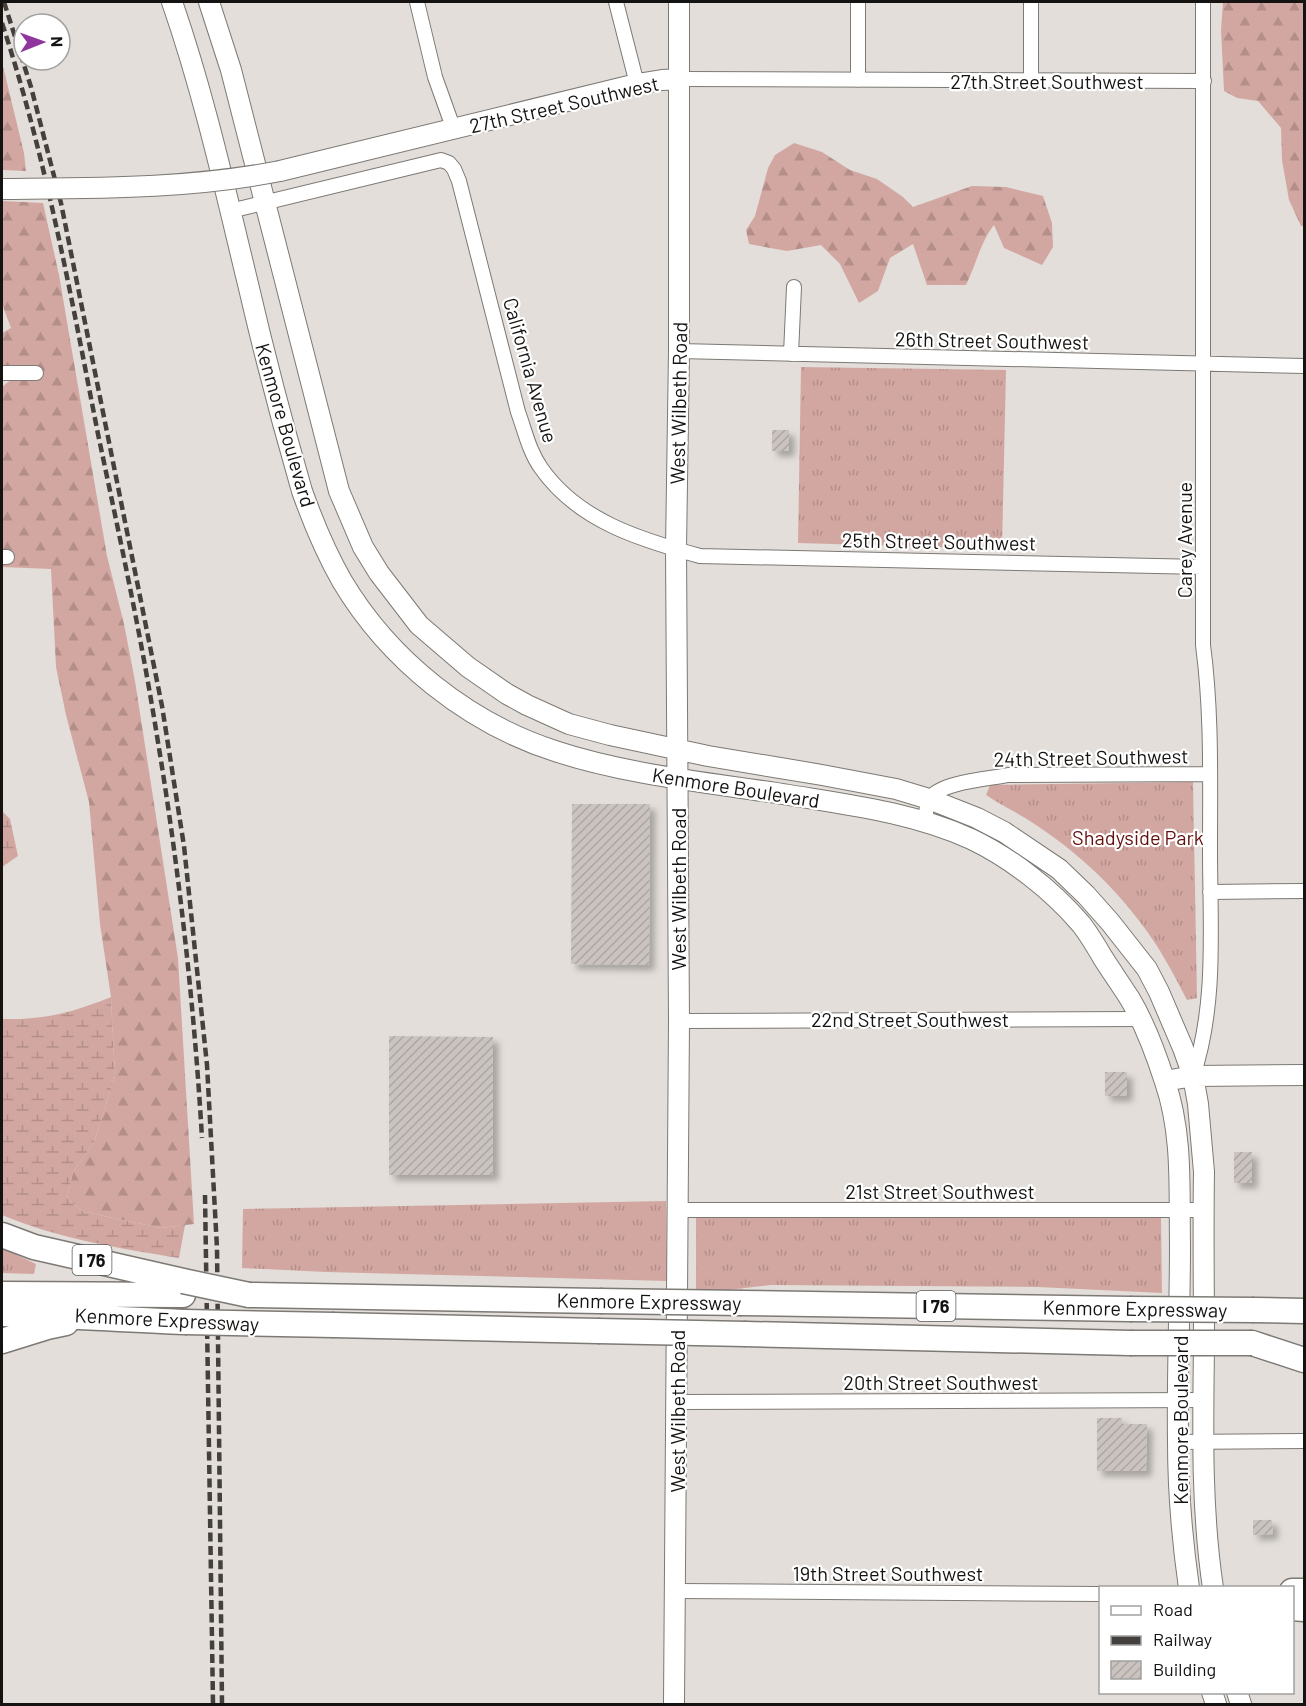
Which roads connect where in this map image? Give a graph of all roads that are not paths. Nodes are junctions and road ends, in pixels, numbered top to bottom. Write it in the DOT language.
graph roads {
  1 [pos="172,2"];
  2 [pos="209,2"];
  3 [pos="417,2"];
  4 [pos="616,2"];
  5 [pos="679,2"];
  6 [pos="858,2"];
  7 [pos="1031,2"];
  8 [pos="1203,2"];
  9 [pos="680,79"];
  10 [pos="858,80"];
  11 [pos="1031,81"];
  12 [pos="1204,81"];
  13 [pos="637,84"];
  14 [pos="454,130"];
  15 [pos="2,189"];
  16 [pos="265,202"];
  17 [pos="230,210"];
  18 [pos="794,287"];
  19 [pos="679,351"];
  20 [pos="791,354"];
  21 [pos="1204,363"];
  22 [pos="1305,366"];
  23 [pos="2,373"];
  24 [pos="36,373"];
  25 [pos="676,548"];
  26 [pos="1203,567"];
  27 [pos="678,749"];
  28 [pos="1209,774"];
  29 [pos="678,778"];
  30 [pos="929,799"];
  31 [pos="925,822"];
  32 [pos="1305,891"];
  33 [pos="1210,892"];
  34 [pos="1140,1019"];
  35 [pos="679,1021"];
  36 [pos="1305,1075"];
  37 [pos="1193,1076"];
  38 [pos="1165,1081"];
  39 [pos="677,1210"];
  40 [pos="1179,1210"];
  41 [pos="1203,1210"];
  42 [pos="2,1235"];
  43 [pos="183,1288"];
  44 [pos="2,1294"];
  45 [pos="1305,1311"];
  46 [pos="2,1314"];
  47 [pos="94,1318"];
  48 [pos="2,1341"];
  49 [pos="1252,1343"];
  50 [pos="1305,1343"];
  51 [pos="1305,1360"];
  52 [pos="1203,1400"];
  53 [pos="1178,1401"];
  54 [pos="678,1402"];
  55 [pos="1305,1441"];
  56 [pos="1178,1442"];
  57 [pos="1203,1442"];
  58 [pos="1189,1586"];
  59 [pos="1214,1586"];
  60 [pos="676,1591"];
  61 [pos="1099,1594"];
  62 [pos="674,1704"];
  1 -- 17 [label="main road, Kenmore Boulevard"];
  2 -- 16 [label="main road, Kenmore Boulevard"];
  3 -- 14 [label="street"];
  4 -- 13 [label="street"];
  5 -- 9 [label="main road, West Wilbeth Road"];
  6 -- 10 [label="street"];
  7 -- 11 [label="street"];
  8 -- 12 [label="street, Carey Avenue"];
  9 -- 10 [label="street, 27th Street Southwest"];
  9 -- 13 [label="main road, 27th Street Southwest"];
  9 -- 19 [label="main road, West Wilbeth Road"];
  10 -- 11 [label="street, 27th Street Southwest"];
  11 -- 12 [label="street, 27th Street Southwest"];
  12 -- 21 [label="street, Carey Avenue"];
  13 -- 14 [label="main road, 27th Street Southwest"];
  14 -- 15 [label="main road, 27th Street Southwest, bridge"];
  16 -- 17 [label="street"];
  16 -- 25 [label="street, California Avenue"];
  16 -- 27 [label="main road, Kenmore Boulevard"];
  17 -- 29 [label="main road, Kenmore Boulevard"];
  18 -- 20 [label="street"];
  19 -- 20 [label="street, 26th Street Southwest"];
  19 -- 25 [label="main road, West Wilbeth Road"];
  20 -- 21 [label="street, 26th Street Southwest"];
  21 -- 22 [label="street, 26th Street Southwest"];
  21 -- 26 [label="street, Carey Avenue"];
  23 -- 24 [label="street"];
  25 -- 26 [label="street, 25th Street Southwest"];
  25 -- 27 [label="main road, West Wilbeth Road"];
  26 -- 28 [label="street, Carey Avenue"];
  27 -- 29 [label="main road, West Wilbeth Road"];
  27 -- 30 [label="main road, Kenmore Boulevard"];
  28 -- 30 [label="street, 24th Street Southwest"];
  28 -- 33 [label="street, Carey Avenue"];
  29 -- 31 [label="main road, Kenmore Boulevard"];
  29 -- 35 [label="main road, West Wilbeth Road"];
  30 -- 31 [label="street"];
  30 -- 37 [label="main road, Kenmore Boulevard"];
  31 -- 34 [label="main road, Kenmore Boulevard"];
  32 -- 33 [label="street"];
  33 -- 37 [label="street, Carey Avenue"];
  34 -- 35 [label="street, 22nd Street Southwest"];
  34 -- 38 [label="main road, Kenmore Boulevard"];
  35 -- 39 [label="main road, West Wilbeth Road"];
  36 -- 37 [label="main road"];
  37 -- 38 [label="main road"];
  37 -- 41 [label="main road, Kenmore Boulevard"];
  38 -- 40 [label="main road, Kenmore Boulevard"];
  39 -- 40 [label="street, 21st Street Southwest"];
  39 -- 54 [label="main road, West Wilbeth Road"];
  40 -- 41 [label="street, 21st Street Southwest"];
  40 -- 53 [label="main road, Kenmore Boulevard"];
  41 -- 52 [label="main road, Kenmore Boulevard"];
  42 -- 43 [label="highway, Kenmore Expressway / I 76"];
  43 -- 44 [label="highway"];
  43 -- 45 [label="highway, Kenmore Expressway / I 76, bridge"];
  46 -- 47 [label="highway, Kenmore Expressway / I 76"];
  47 -- 48 [label="highway"];
  47 -- 49 [label="highway, Kenmore Expressway / I 76, bridge"];
  49 -- 50 [label="highway, Kenmore Expressway / I 76"];
  49 -- 51 [label="highway"];
  52 -- 53 [label="street, 20th Street Southwest"];
  52 -- 57 [label="main road, Kenmore Boulevard"];
  53 -- 54 [label="street, 20th Street Southwest"];
  53 -- 56 [label="main road, Kenmore Boulevard"];
  54 -- 60 [label="main road, West Wilbeth Road"];
  55 -- 57 [label="street"];
  56 -- 57 [label="street"];
  56 -- 58 [label="main road, Kenmore Boulevard"];
  57 -- 59 [label="main road, Kenmore Boulevard"];
  60 -- 61 [label="street, 19th Street Southwest"];
  60 -- 62 [label="main road, West Wilbeth Road"];
}
